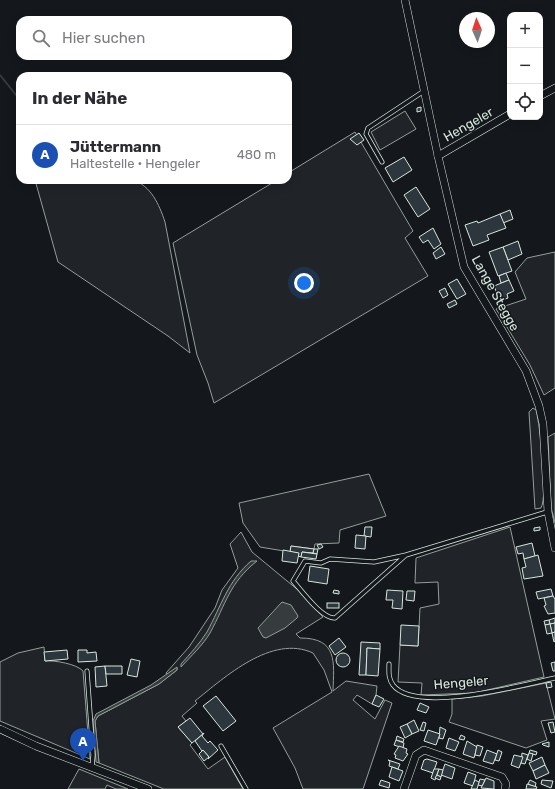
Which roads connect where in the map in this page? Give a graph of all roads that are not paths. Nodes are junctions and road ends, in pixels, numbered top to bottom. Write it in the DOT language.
graph roads {
  1 [pos="405,0"];
  2 [pos="555,88"];
  3 [pos="424,91"];
  4 [pos="543,94"];
  5 [pos="507,116"];
  6 [pos="438,156"];
  7 [pos="382,162"];
  8 [pos="548,512"];
  9 [pos="555,545"];
  10 [pos="406,555"];
  11 [pos="389,664"];
  12 [pos="87,671"];
  13 [pos="555,678"];
  14 [pos="0,728"];
  15 [pos="221,746"];
  16 [pos="92,768"];
  17 [pos="148,789"];
  18 [pos="246,789"];
  19 [pos="404,789"];
  20 [pos="505,789"];
  1 -- 3 [label="street, Lange Stegge"];
  2 -- 4 [label="street"];
  3 -- 6 [label="street, Lange Stegge"];
  3 -- 7 [label="lane"];
  5 -- 6 [label="street, Hengeler"];
  6 -- 8 [label="street, Lange Stegge"];
  8 -- 9 [label="street, Lange Stegge"];
  8 -- 10 [label="lane"];
  10 -- 10 [label="lane"];
  11 -- 13 [label="lane, Hengeler"];
  12 -- 16 [label="lane"];
  14 -- 16 [label="street"];
  15 -- 18 [label="lane"];
  16 -- 17 [label="street"];
  19 -- 20 [label="street"];
}
